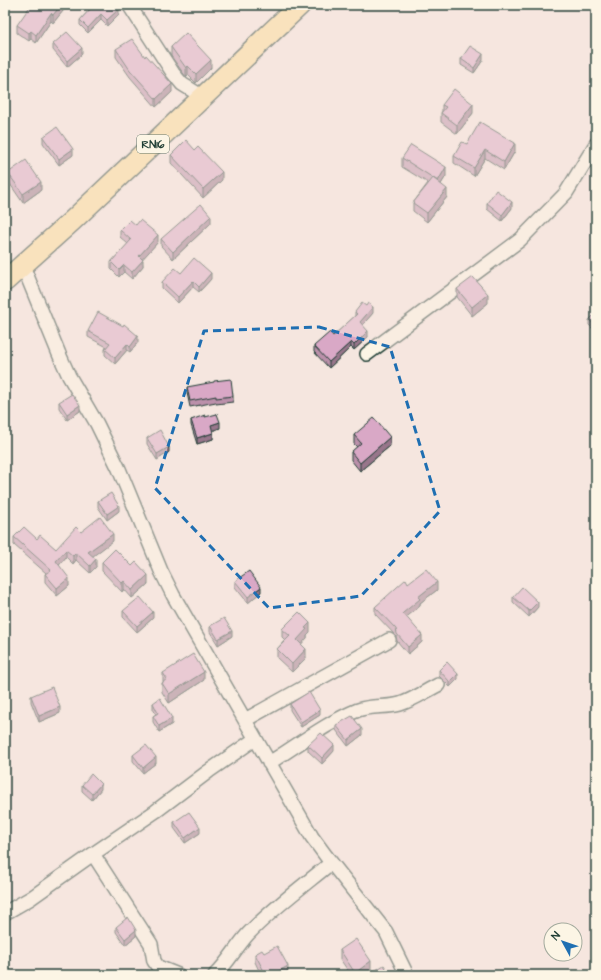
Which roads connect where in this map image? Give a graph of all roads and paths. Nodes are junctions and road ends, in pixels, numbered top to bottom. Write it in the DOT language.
graph roads {
  1 [pos="129,5"];
  2 [pos="300,5"];
  3 [pos="203,97"];
  4 [pos="596,144"];
  5 [pos="23,266"];
  6 [pos="5,281"];
  7 [pos="367,354"];
  8 [pos="389,640"];
  9 [pos="438,685"];
  10 [pos="245,720"];
  11 [pos="255,740"];
  12 [pos="269,763"];
  13 [pos="93,854"];
  14 [pos="331,864"];
  15 [pos="5,913"];
  16 [pos="178,975"];
  17 [pos="215,975"];
  18 [pos="407,975"];
  1 -- 3 [label="street"];
  2 -- 3 [label="main road, RN16"];
  3 -- 5 [label="main road, RN16"];
  4 -- 7 [label="street"];
  5 -- 6 [label="main road, RN16"];
  5 -- 10 [label="street"];
  8 -- 10 [label="street"];
  9 -- 12 [label="street"];
  10 -- 11 [label="street"];
  11 -- 12 [label="street"];
  11 -- 13 [label="street"];
  12 -- 14 [label="street"];
  13 -- 15 [label="street"];
  13 -- 16 [label="street"];
  14 -- 17 [label="street"];
  14 -- 18 [label="street"];
}
